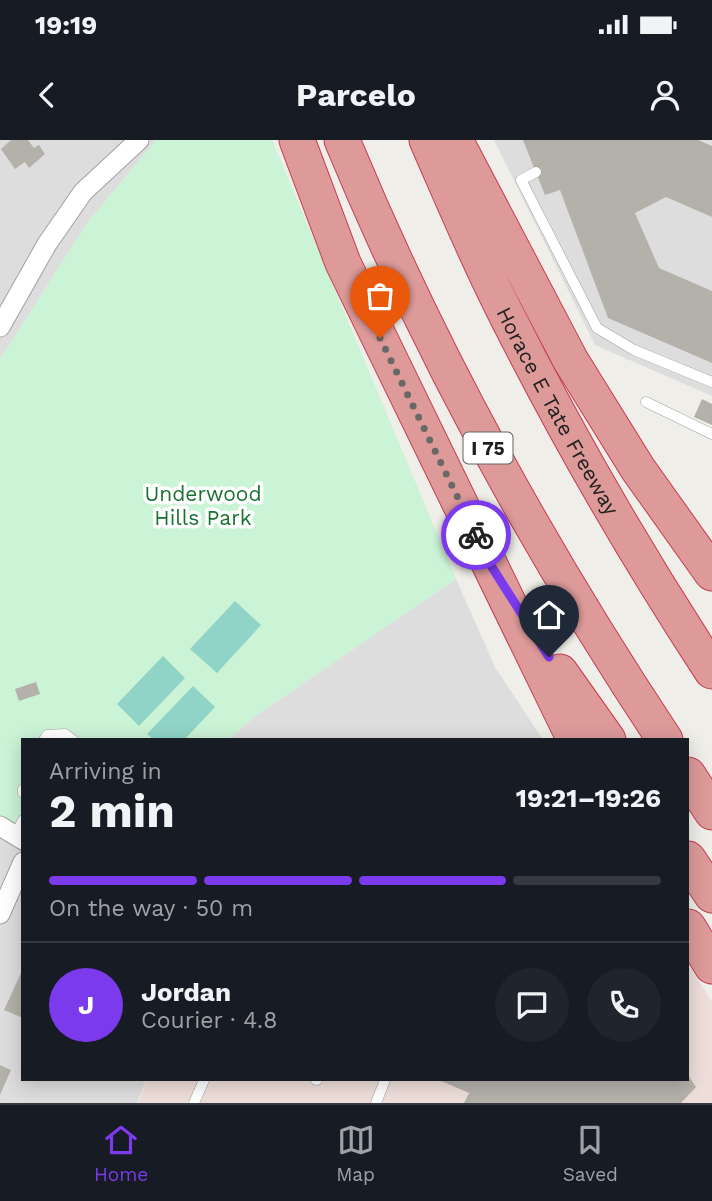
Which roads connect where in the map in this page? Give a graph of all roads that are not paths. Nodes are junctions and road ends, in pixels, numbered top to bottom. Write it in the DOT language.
graph roads {
  1 [pos="139,140"];
  2 [pos="297,140"];
  3 [pos="342,140"];
  4 [pos="427,140"];
  5 [pos="455,140"];
  6 [pos="536,172"];
  7 [pos="0,327"];
  8 [pos="712,382"];
  9 [pos="646,402"];
  10 [pos="712,434"];
  11 [pos="490,564"];
  12 [pos="712,573"];
  13 [pos="712,671"];
  14 [pos="69,737"];
  15 [pos="45,738"];
  16 [pos="574,738"];
  17 [pos="607,738"];
  18 [pos="664,738"];
  19 [pos="689,777"];
  20 [pos="712,812"];
  21 [pos="689,860"];
  22 [pos="21,867"];
  23 [pos="712,895"];
  24 [pos="0,914"];
  25 [pos="689,929"];
  26 [pos="712,966"];
  27 [pos="204,1081"];
  28 [pos="385,1081"];
  29 [pos="194,1103"];
  30 [pos="376,1103"];
  1 -- 7 [label="street"];
  2 -- 11 [label="highway"];
  3 -- 18 [label="highway, I 75"];
  4 -- 13 [label="highway, Horace E Tate Freeway"];
  5 -- 12 [label="highway"];
  6 -- 8 [label="lane"];
  9 -- 10 [label="lane"];
  11 -- 16 [label="highway"];
  11 -- 17 [label="highway"];
  14 -- 15 [label="lane"];
  19 -- 20 [label="highway"];
  21 -- 23 [label="highway"];
  22 -- 24 [label="street"];
  25 -- 26 [label="highway"];
  27 -- 29 [label="lane"];
  28 -- 30 [label="lane"];
}
